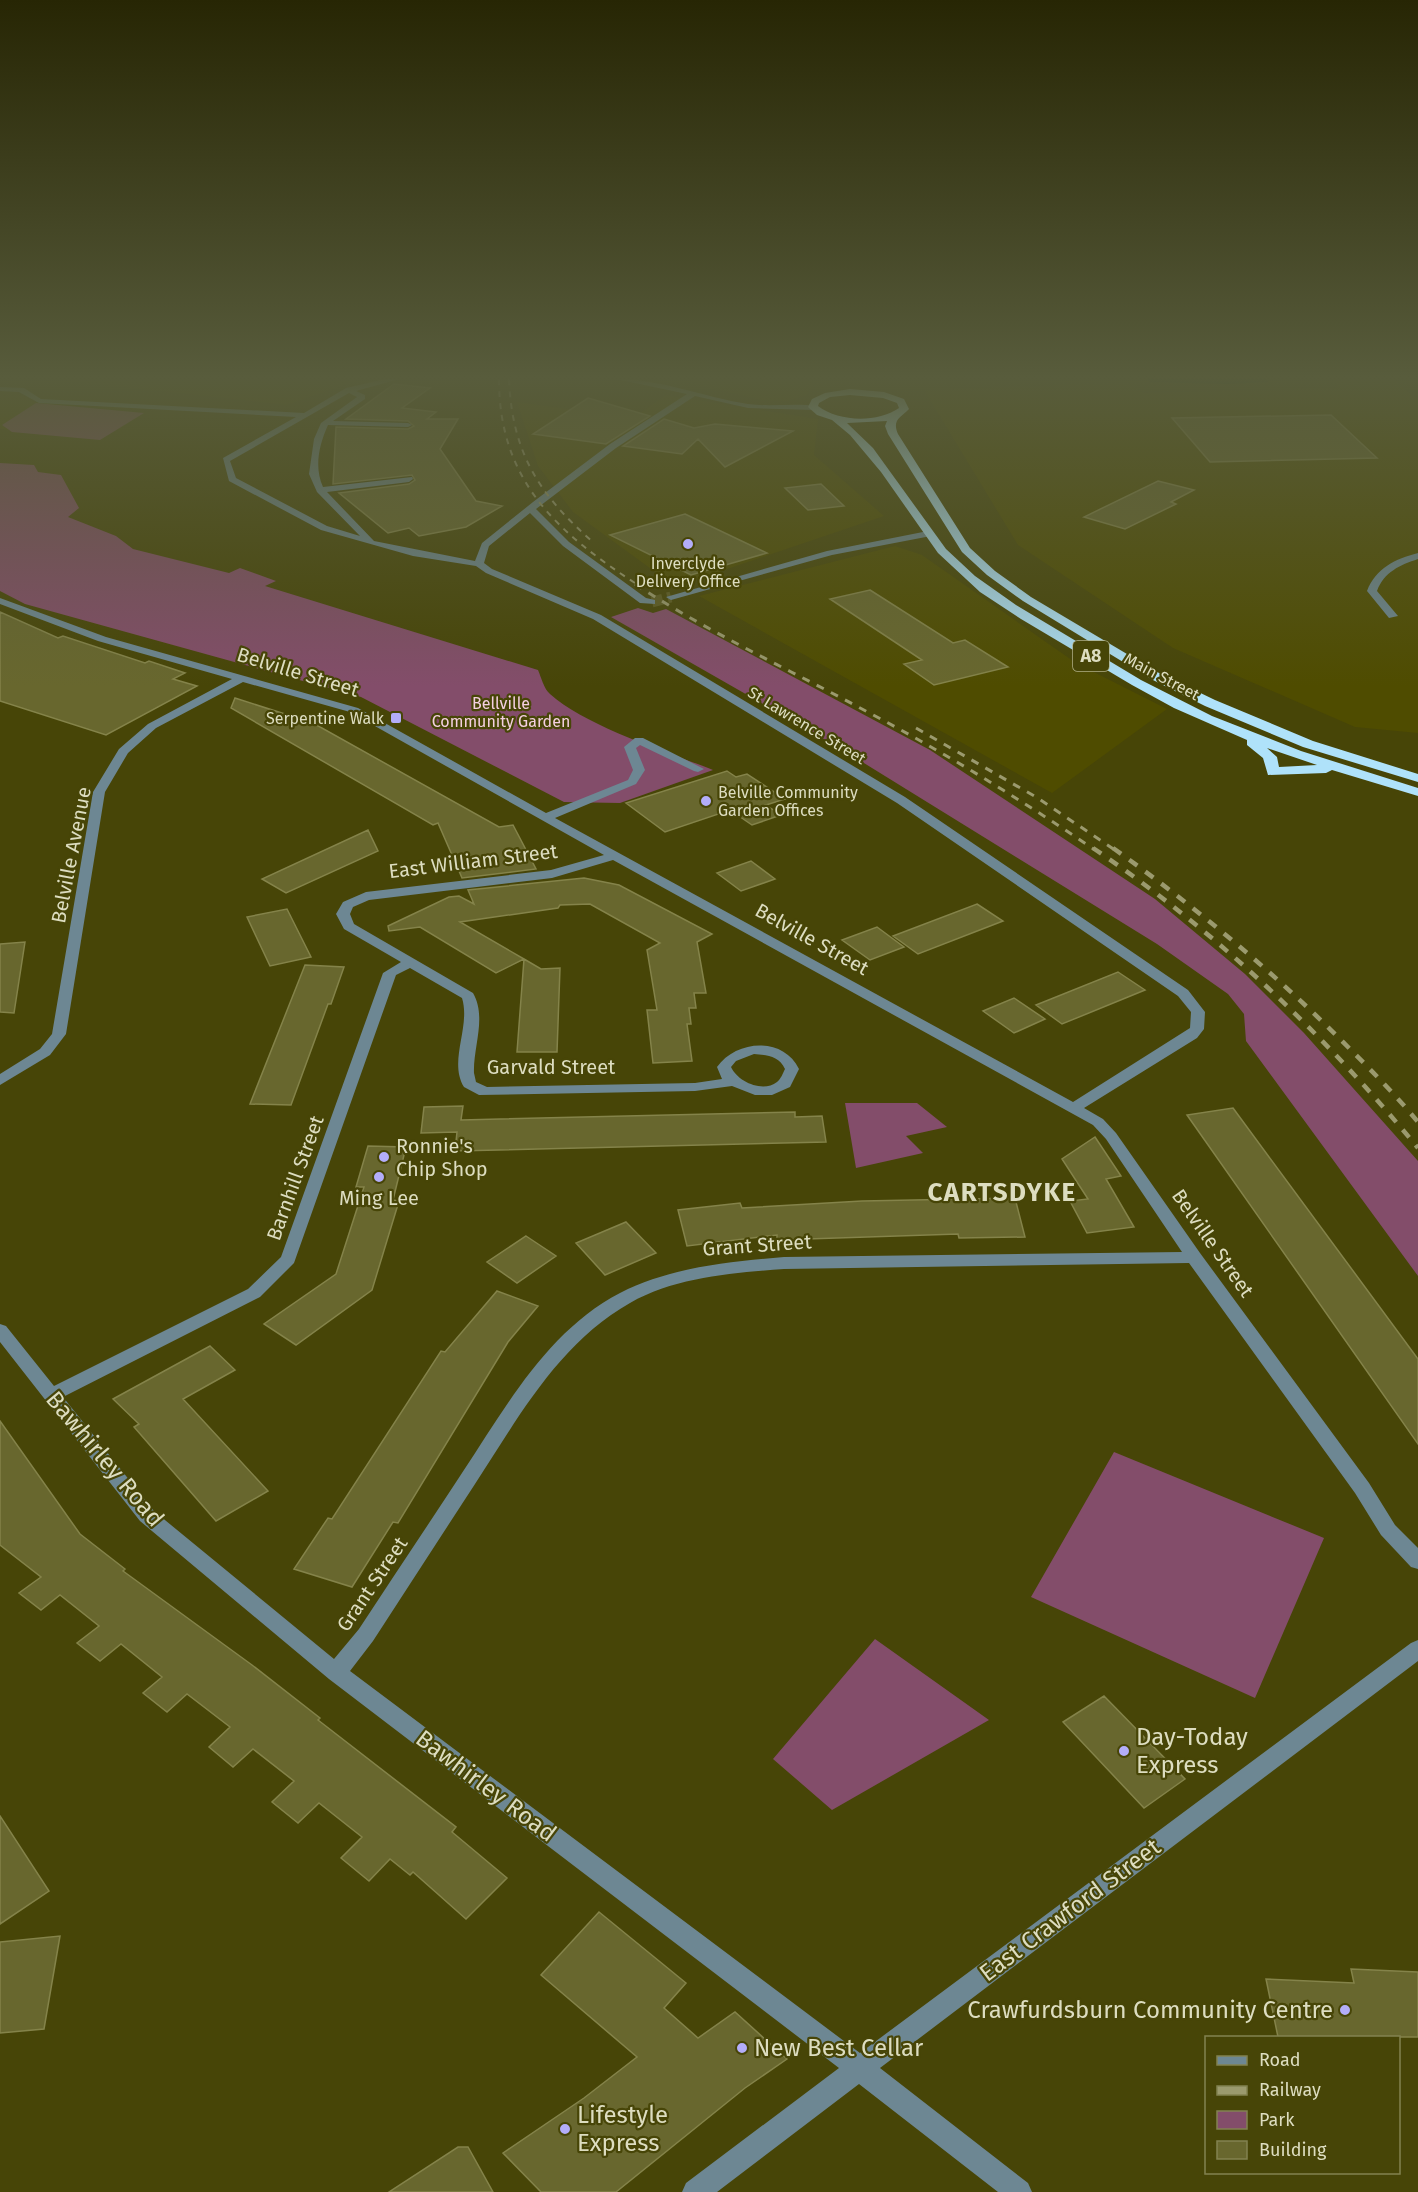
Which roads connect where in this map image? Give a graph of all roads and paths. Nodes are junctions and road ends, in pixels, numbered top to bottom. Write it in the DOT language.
graph roads {
  1 [pos="236,481"];
  2 [pos="316,481"];
  3 [pos="390,481"];
  4 [pos="565,481"];
  5 [pos="890,481"];
  6 [pos="922,481"];
  7 [pos="320,490"];
  8 [pos="531,509"];
  9 [pos="928,534"];
  10 [pos="371,543"];
  11 [pos="1418,556"];
  12 [pos="479,564"];
  13 [pos="671,597"];
  14 [pos="0,601"];
  15 [pos="652,602"];
  16 [pos="1393,616"];
  17 [pos="242,678"];
  18 [pos="1241,733"];
  19 [pos="698,769"];
  20 [pos="1340,769"];
  21 [pos="1418,778"];
  22 [pos="1418,792"];
  23 [pos="546,818"];
  24 [pos="615,856"];
  25 [pos="343,914"];
  26 [pos="409,963"];
  27 [pos="0,1081"];
  28 [pos="731,1082"];
  29 [pos="1074,1108"];
  30 [pos="1194,1257"];
  31 [pos="2,1337"];
  32 [pos="51,1395"];
  33 [pos="1418,1561"];
  34 [pos="1418,1649"];
  35 [pos="336,1673"];
  36 [pos="859,2067"];
  37 [pos="694,2192"];
  38 [pos="1019,2192"];
  1 -- 10 [label="street, St Lawrence Street"];
  2 -- 7 [label="street"];
  3 -- 7 [label="street"];
  4 -- 8 [label="street"];
  5 -- 9 [label="highway, Main Street / A8"];
  6 -- 21 [label="highway, Main Street / A8"];
  7 -- 10 [label="street"];
  8 -- 12 [label="street"];
  8 -- 15 [label="street"];
  9 -- 13 [label="street"];
  9 -- 18 [label="highway, Main Street / A8"];
  10 -- 12 [label="street, St Lawrence Street"];
  11 -- 16 [label="street"];
  12 -- 29 [label="street, St Lawrence Street"];
  14 -- 17 [label="street, Belville Street"];
  17 -- 23 [label="street, Belville Street"];
  17 -- 27 [label="street, Belville Avenue"];
  18 -- 20 [label="highway, Main Street / A8"];
  18 -- 20 [label="highway"];
  19 -- 23 [label="street"];
  20 -- 22 [label="highway, Main Street / A8"];
  23 -- 24 [label="street, Belville Street"];
  24 -- 25 [label="street, East William Street"];
  24 -- 29 [label="street, Belville Street"];
  25 -- 26 [label="street, Garvald Street"];
  26 -- 28 [label="street, Garvald Street"];
  26 -- 32 [label="street, Barnhill Street"];
  29 -- 30 [label="street, Belville Street"];
  30 -- 33 [label="street, Belville Street"];
  30 -- 35 [label="street, Grant Street"];
  31 -- 32 [label="street, Bawhirley Road"];
  32 -- 35 [label="street, Bawhirley Road"];
  34 -- 36 [label="street, East Crawford Street"];
  35 -- 36 [label="street, Bawhirley Road"];
  36 -- 37 [label="street, East Crawford Street"];
  36 -- 38 [label="street, Bawhirley Road"];
}
